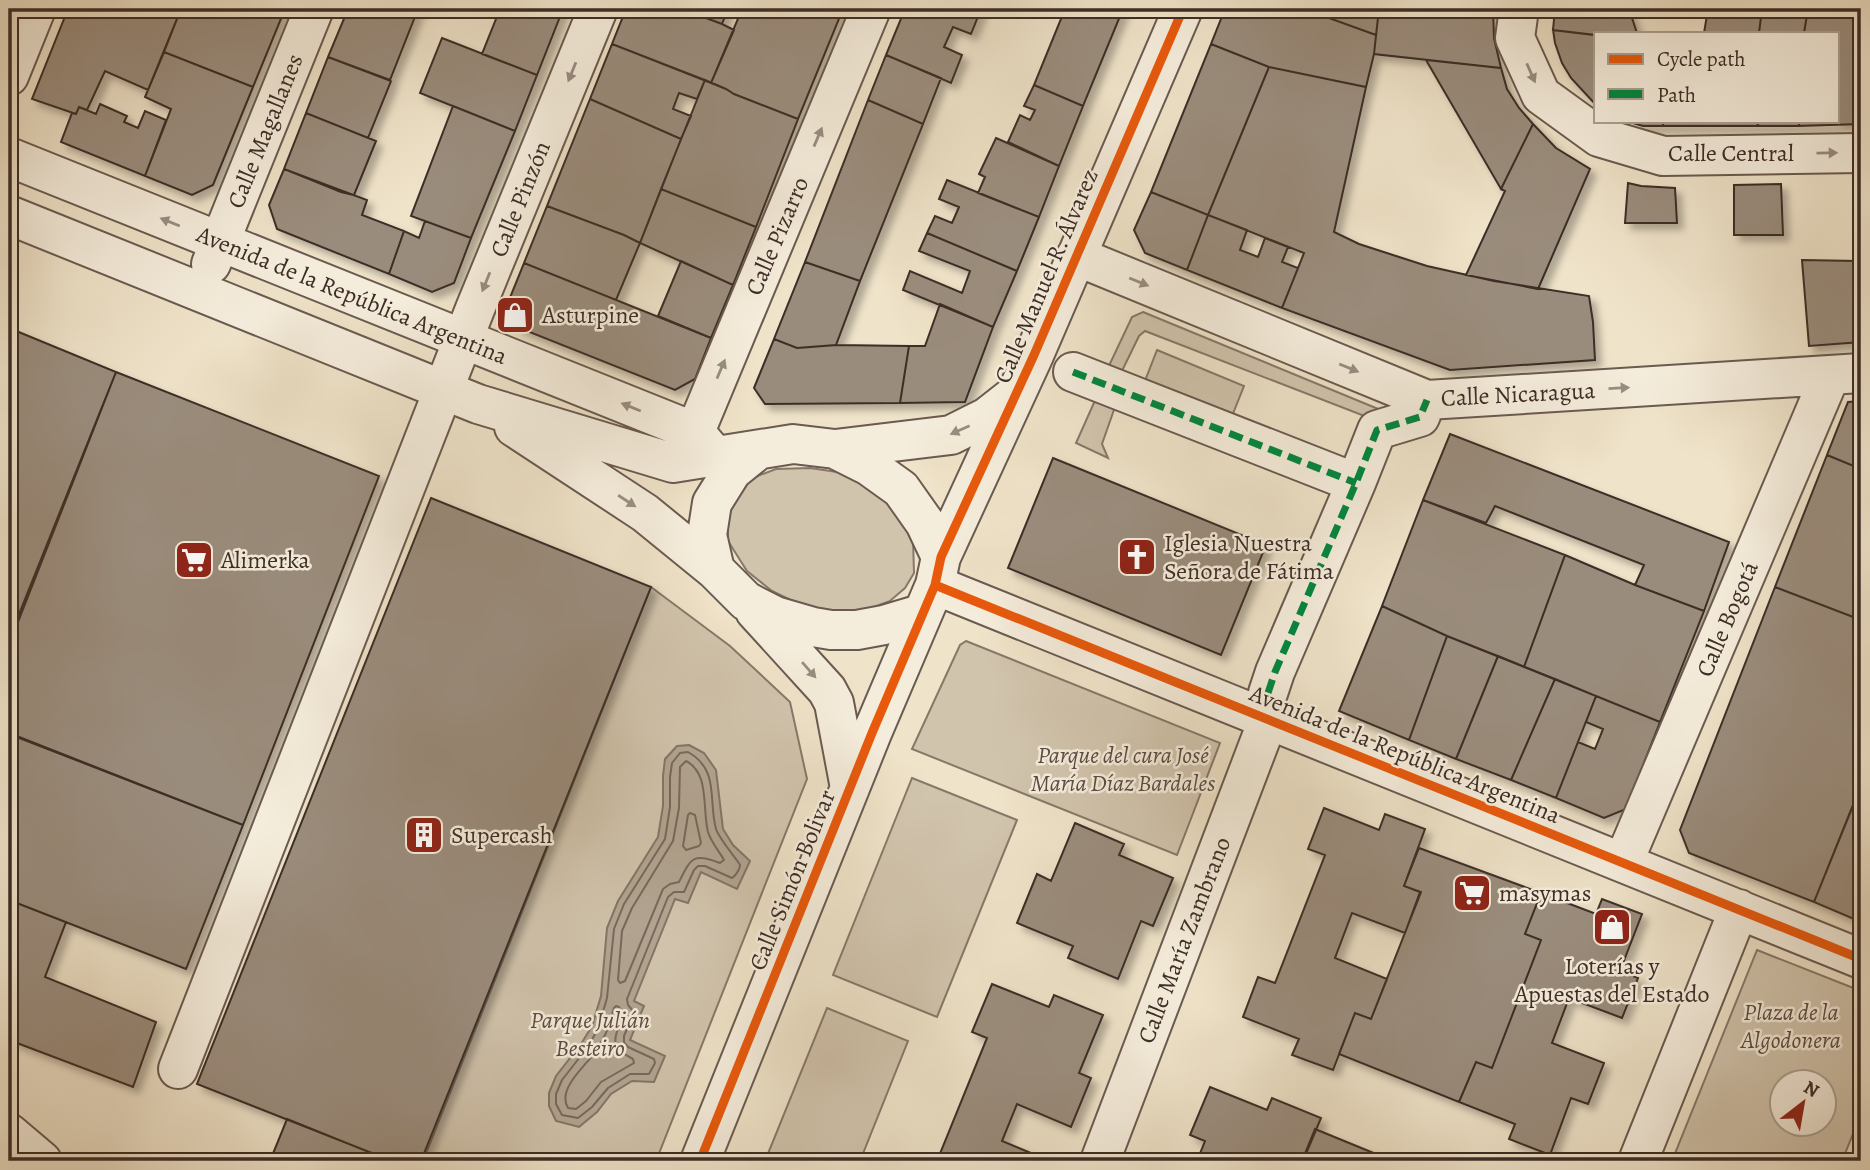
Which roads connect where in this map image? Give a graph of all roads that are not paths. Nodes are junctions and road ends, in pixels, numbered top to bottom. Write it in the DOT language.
graph roads {
  1 [pos="36,9"];
  2 [pos="314,9"];
  3 [pos="598,9"];
  4 [pos="871,9"];
  5 [pos="1183,9"];
  6 [pos="1519,9"];
  7 [pos="9,76"];
  8 [pos="1861,153"];
  9 [pos="9,157"];
  10 [pos="9,215"];
  11 [pos="220,242"];
  12 [pos="1076,256"];
  13 [pos="200,292"];
  14 [pos="463,340"];
  15 [pos="1073,372"];
  16 [pos="1846,374"];
  17 [pos="443,389"];
  18 [pos="1017,393"];
  19 [pos="1427,400"];
  20 [pos="478,404"];
  21 [pos="705,445"];
  22 [pos="835,449"];
  23 [pos="758,450"];
  24 [pos="1356,483"];
  25 [pos="715,570"];
  26 [pos="933,585"];
  27 [pos="746,601"];
  28 [pos="1268,706"];
  29 [pos="850,788"];
  30 [pos="1623,863"];
  31 [pos="1739,909"];
  32 [pos="1861,959"];
  33 [pos="178,1069"];
  34 [pos="9,1133"];
  35 [pos="42,1161"];
  36 [pos="700,1161"];
  37 [pos="1100,1161"];
  38 [pos="1638,1161"];
  1 -- 7 [label="street"];
  2 -- 11 [label="street, Calle Magallanes"];
  3 -- 14 [label="street, Calle Pinzón, one-way"];
  21 -- 4 [label="street, Calle Pizarro, one-way"];
  5 -- 12 [label="street, Calle Manuel R. Álvarez"];
  6 -- 8 [label="street, Calle Central, one-way"];
  11 -- 9 [label="street, Avenida de la República Argentina, one-way"];
  10 -- 13 [label="street"];
  11 -- 13 [label="street, Calle Magallanes"];
  11 -- 14 [label="street, Avenida de la República Argentina"];
  12 -- 18 [label="street, Calle Manuel R. Álvarez"];
  12 -- 19 [label="street, Calle Nicaragua, one-way"];
  13 -- 17 [label="street"];
  14 -- 17 [label="street, Calle Pinzón"];
  21 -- 14 [label="street, Avenida de la República Argentina, one-way"];
  15 -- 24 [label="street"];
  19 -- 16 [label="street, Calle Nicaragua, one-way"];
  16 -- 30 [label="street, Calle Bogotá"];
  17 -- 20 [label="street"];
  17 -- 33 [label="street, Calle Pinzón"];
  18 -- 22 [label="street, Calle Manuel R. Álvarez, one-way"];
  18 -- 26 [label="street, Calle Manuel R. Álvarez"];
  19 -- 24 [label="street, Calle María Zambrano"];
  20 -- 21 [label="street"];
  20 -- 25 [label="street, one-way"];
  21 -- 23 [label="street"];
  22 -- 23 [label="street"];
  22 -- 26 [label="street"];
  23 -- 25 [label="street"];
  24 -- 28 [label="street, Calle María Zambrano"];
  25 -- 27 [label="street"];
  26 -- 27 [label="street"];
  26 -- 28 [label="street, Avenida de la República Argentina"];
  26 -- 29 [label="street, Calle Simón Bolivar"];
  27 -- 29 [label="street, Calle Simón Bolivar, one-way"];
  28 -- 30 [label="street, Avenida de la República Argentina"];
  28 -- 37 [label="street, Calle María Zambrano"];
  29 -- 36 [label="street, Calle Simón Bolivar"];
  30 -- 31 [label="street, Avenida de la República Argentina"];
  31 -- 32 [label="street, Avenida de la República Argentina"];
  31 -- 38 [label="street"];
  34 -- 35 [label="street"];
}
